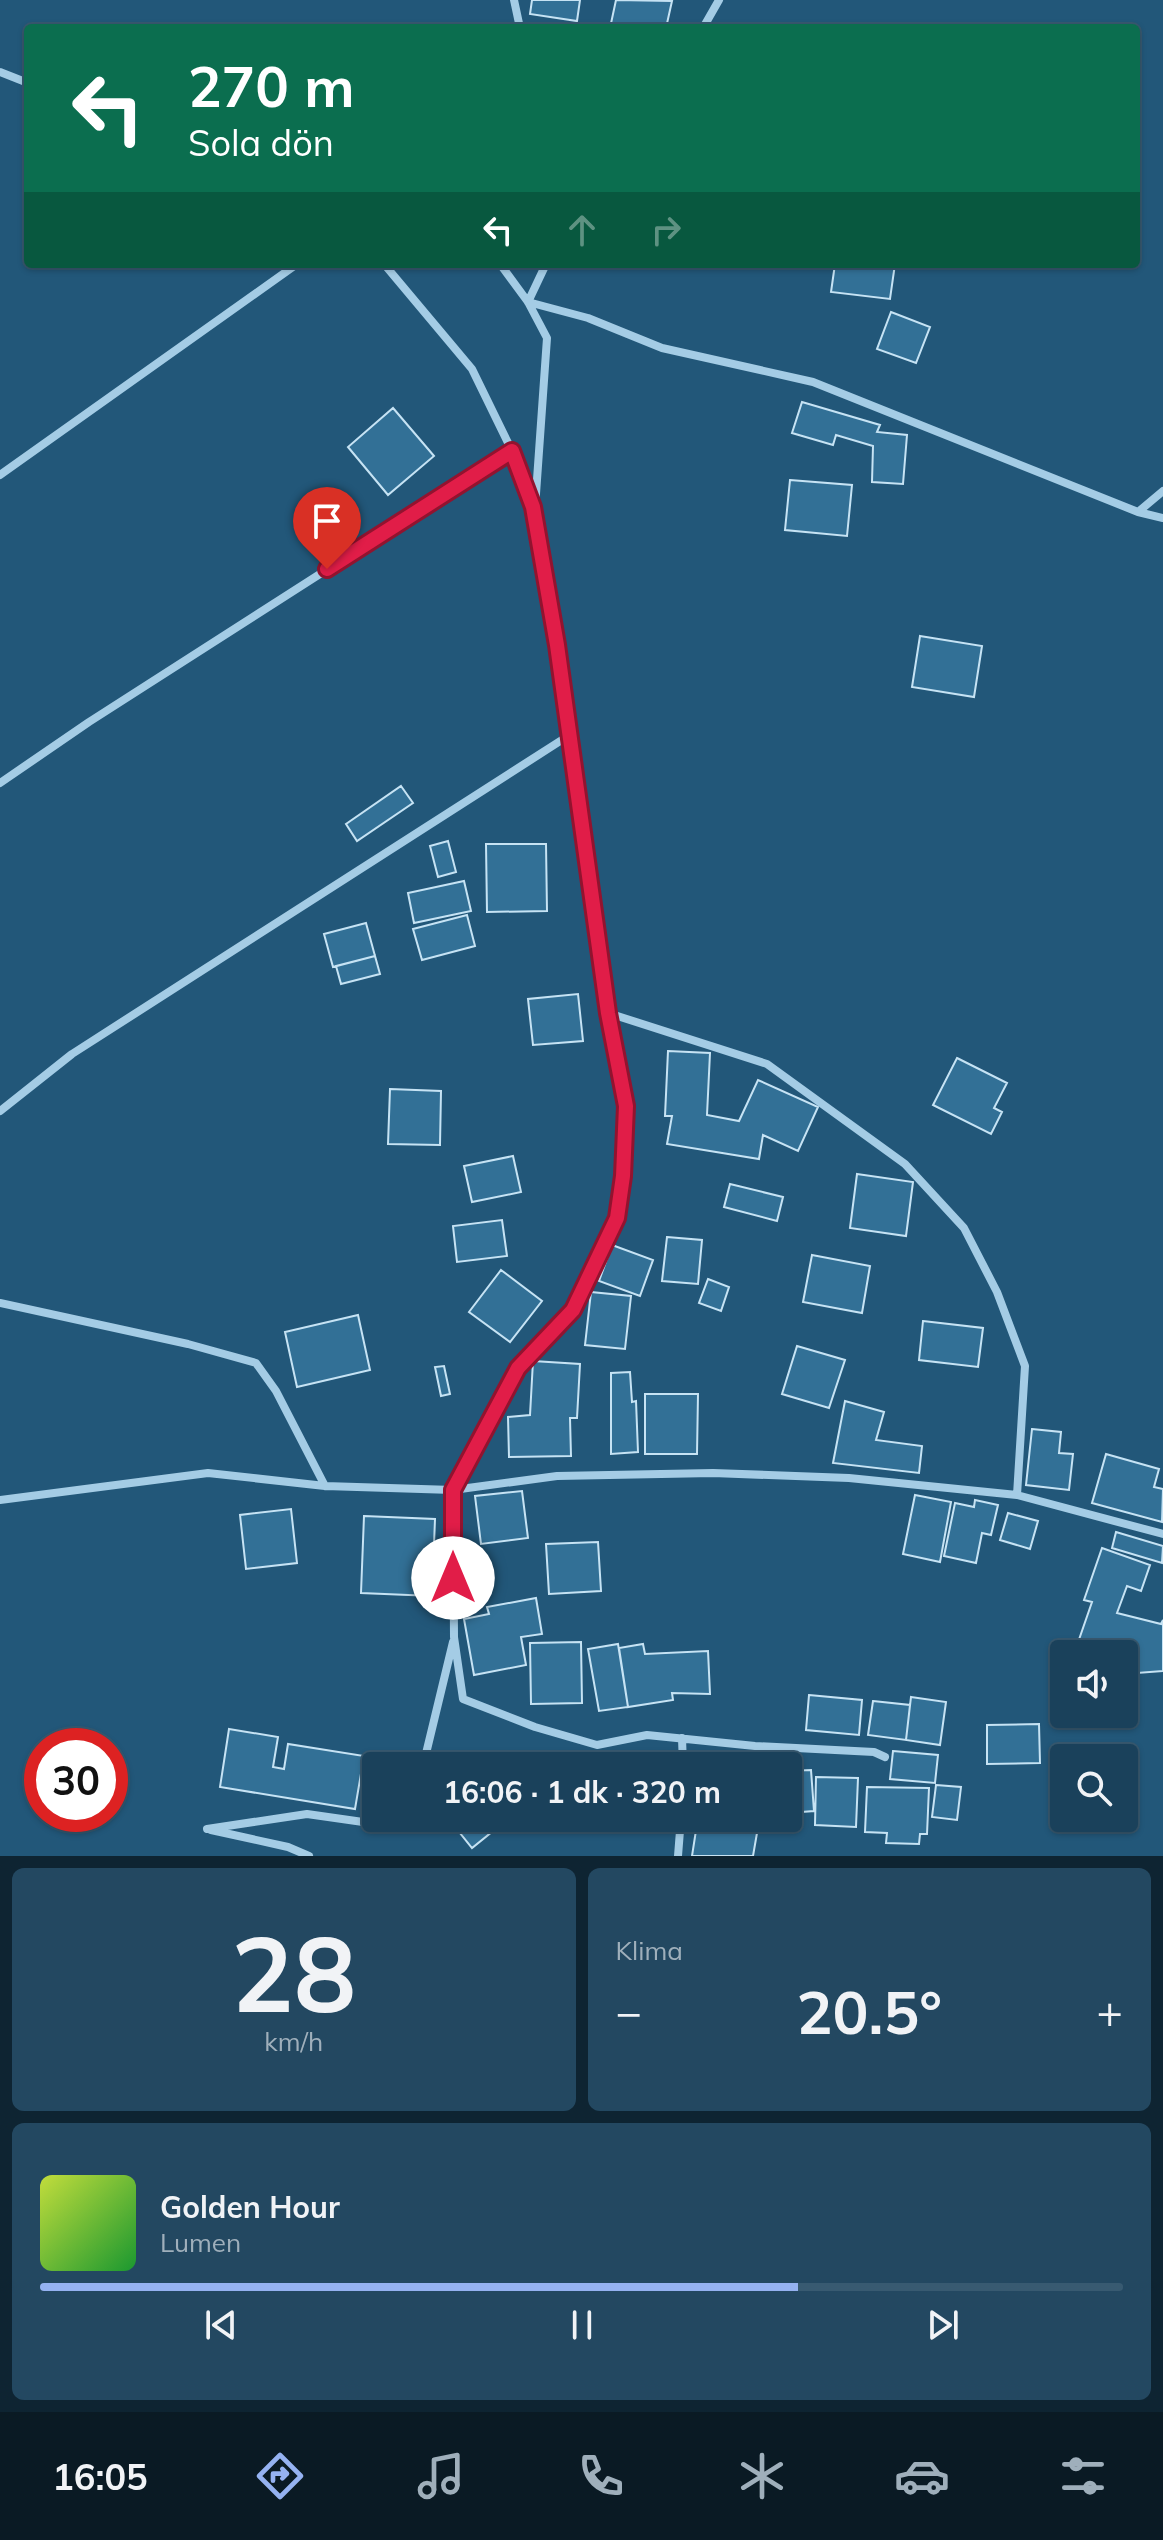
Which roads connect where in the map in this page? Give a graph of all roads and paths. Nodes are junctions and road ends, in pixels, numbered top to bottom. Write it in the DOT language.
graph roads {
  1 [pos="514,0"];
  2 [pos="719,0"];
  3 [pos="519,24"];
  4 [pos="705,24"];
  5 [pos="0,72"];
  6 [pos="24,81"];
  7 [pos="291,268"];
  8 [pos="387,268"];
  9 [pos="503,268"];
  10 [pos="544,268"];
  11 [pos="528,302"];
  12 [pos="512,451"];
  13 [pos="0,475"];
  14 [pos="1163,491"];
  15 [pos="1138,512"];
  16 [pos="535,516"];
  17 [pos="1163,518"];
  18 [pos="568,736"];
  19 [pos="0,783"];
  20 [pos="608,1013"];
  21 [pos="0,1111"];
  22 [pos="0,1303"];
  23 [pos="325,1486"];
  24 [pos="453,1490"];
  25 [pos="1017,1495"];
  26 [pos="0,1500"];
  27 [pos="1163,1534"];
  28 [pos="454,1637"];
  29 [pos="682,1738"];
  30 [pos="426,1752"];
  31 [pos="682,1752"];
  32 [pos="885,1757"];
  33 [pos="362,1822"];
  34 [pos="680,1832"];
  35 [pos="309,1856"];
  36 [pos="678,1856"];
  1 -- 3 [label="street"];
  2 -- 4 [label="street"];
  5 -- 6 [label="street"];
  7 -- 13 [label="street"];
  8 -- 12 [label="street"];
  9 -- 11 [label="street"];
  10 -- 11 [label="street"];
  11 -- 15 [label="street"];
  11 -- 16 [label="street"];
  12 -- 16 [label="street"];
  12 -- 19 [label="street"];
  14 -- 15 [label="street"];
  15 -- 17 [label="street"];
  16 -- 18 [label="street"];
  18 -- 20 [label="street"];
  18 -- 21 [label="street"];
  20 -- 24 [label="street"];
  20 -- 25 [label="street"];
  22 -- 23 [label="street"];
  23 -- 24 [label="street"];
  23 -- 26 [label="street"];
  24 -- 25 [label="street"];
  24 -- 28 [label="street"];
  25 -- 27 [label="street"];
  28 -- 29 [label="street"];
  28 -- 30 [label="street"];
  29 -- 31 [label="street"];
  29 -- 32 [label="street"];
  33 -- 35 [label="street"];
  34 -- 36 [label="street"];
}
